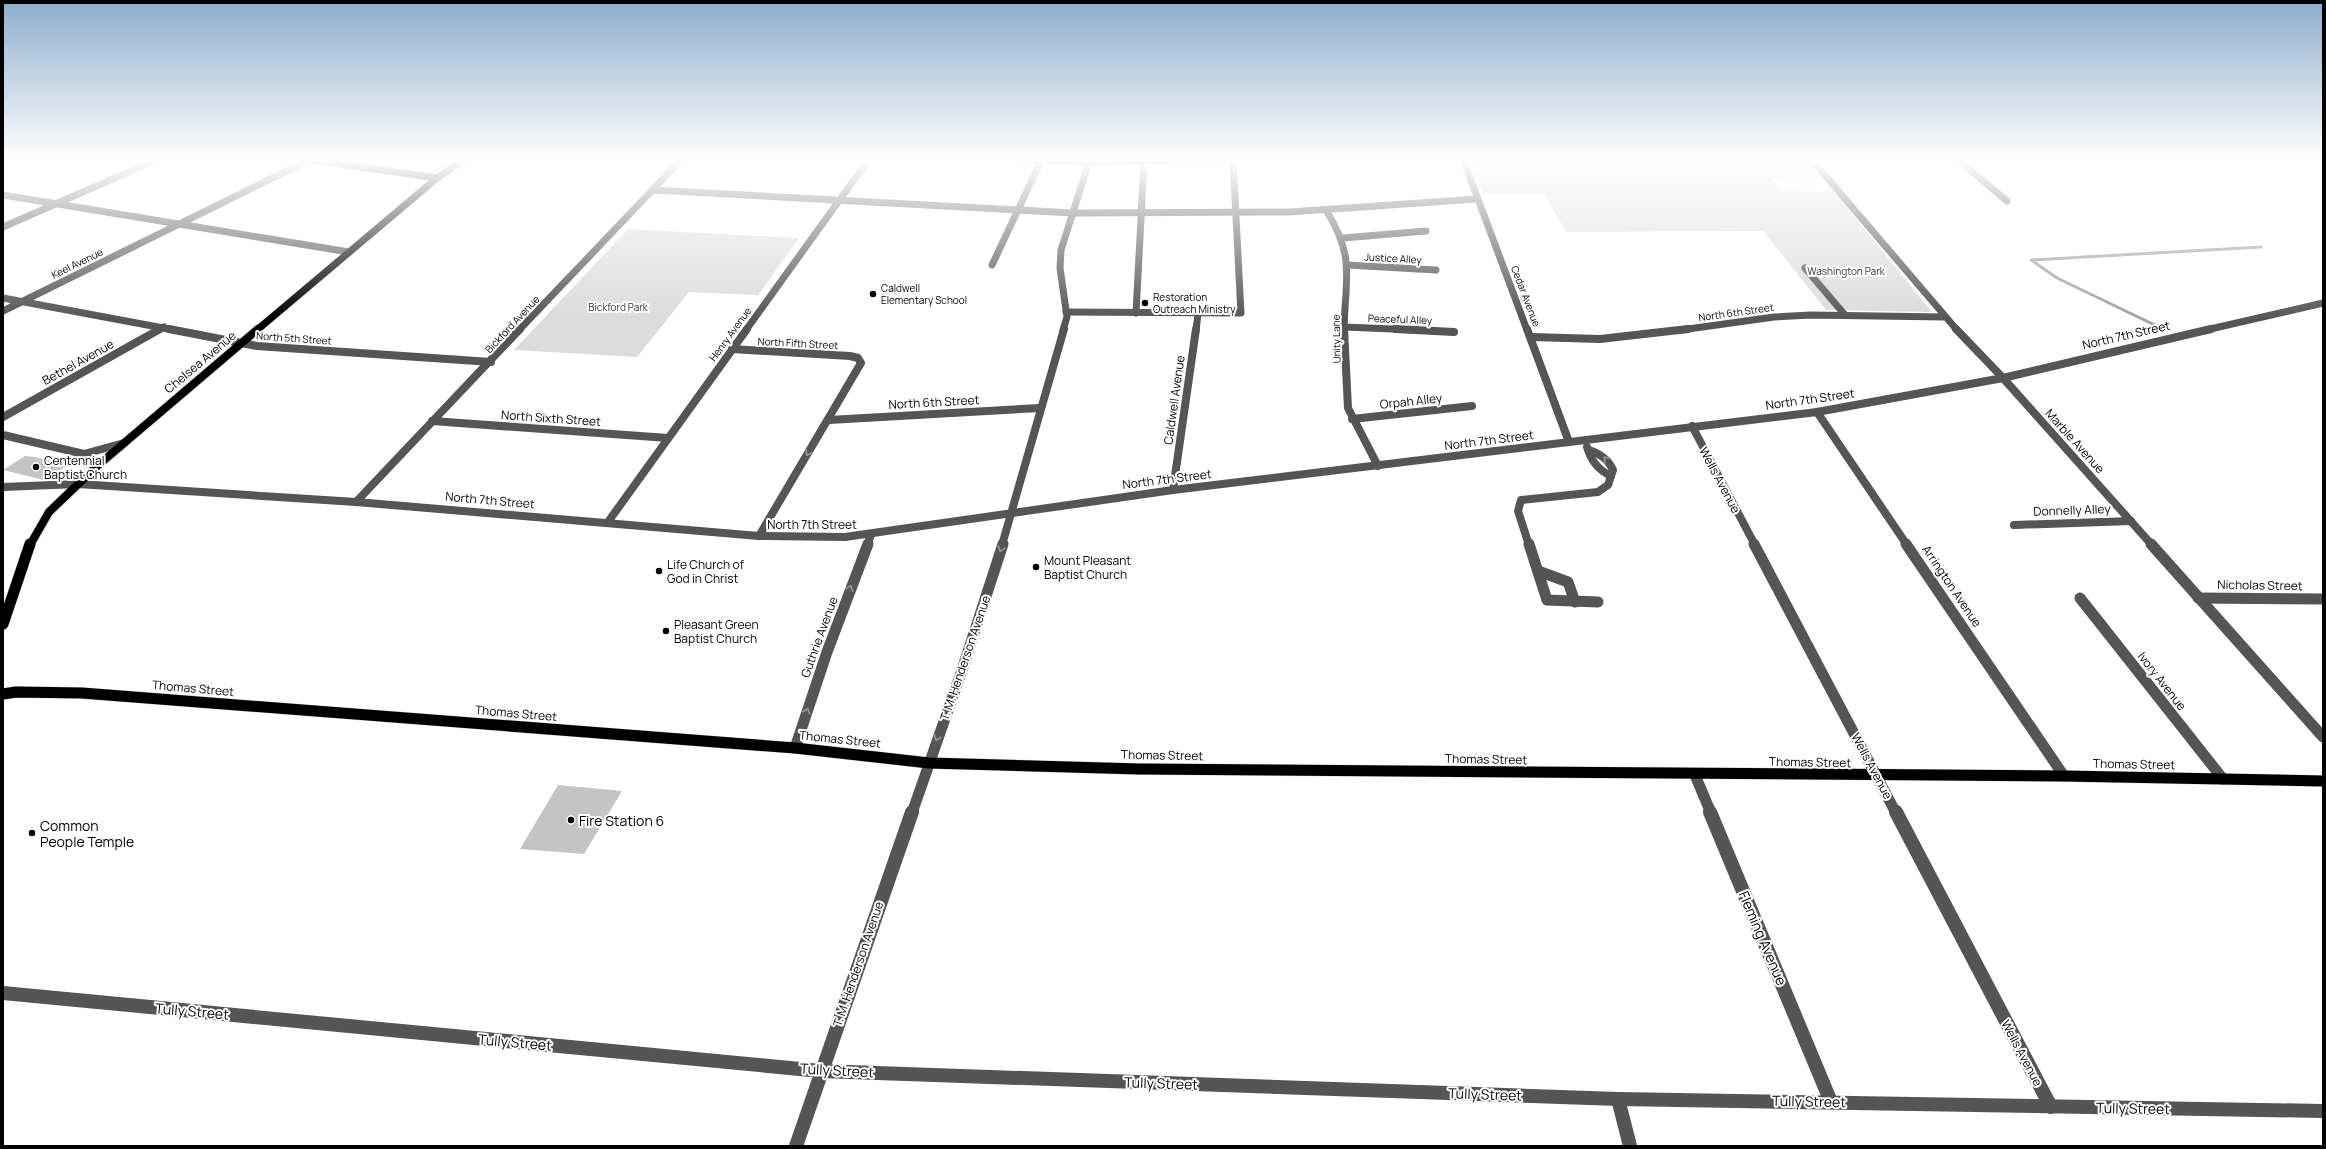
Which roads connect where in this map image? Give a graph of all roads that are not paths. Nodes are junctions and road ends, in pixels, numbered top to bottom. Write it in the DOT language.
graph roads {
  1 [pos="1073,212"];
  2 [pos="1141,212"];
  3 [pos="1237,212"];
  4 [pos="35,213"];
  5 [pos="110,213"];
  6 [pos="203,213"];
  7 [pos="396,213"];
  8 [pos="632,213"];
  9 [pos="830,213"];
  10 [pos="1018,213"];
  11 [pos="1328,213"];
  12 [pos="1482,213"];
  13 [pos="1856,213"];
  14 [pos="178,225"];
  15 [pos="3,227"];
  16 [pos="1426,231"];
  17 [pos="1343,238"];
  18 [pos="349,252"];
  19 [pos="992,265"];
  20 [pos="1348,265"];
  21 [pos="1805,268"];
  22 [pos="1436,270"];
  23 [pos="3,298"];
  24 [pos="22,302"];
  25 [pos="2323,303"];
  26 [pos="3,311"];
  27 [pos="1066,312"];
  28 [pos="1136,313"];
  29 [pos="1198,314"];
  30 [pos="1845,315"];
  31 [pos="1944,317"];
  32 [pos="1344,327"];
  33 [pos="164,328"];
  34 [pos="1454,332"];
  35 [pos="1531,337"];
  36 [pos="243,344"];
  37 [pos="732,349"];
  38 [pos="490,362"];
  39 [pos="2003,378"];
  40 [pos="1472,406"];
  41 [pos="1040,408"];
  42 [pos="1817,412"];
  43 [pos="3,417"];
  44 [pos="1352,419"];
  45 [pos="829,420"];
  46 [pos="432,421"];
  47 [pos="1692,426"];
  48 [pos="3,435"];
  49 [pos="668,438"];
  50 [pos="1581,440"];
  51 [pos="125,442"];
  52 [pos="1570,442"];
  53 [pos="84,454"];
  54 [pos="1378,466"];
  55 [pos="96,467"];
  56 [pos="78,484"];
  57 [pos="3,487"];
  58 [pos="1173,490"];
  59 [pos="356,502"];
  60 [pos="1013,512"];
  61 [pos="608,522"];
  62 [pos="2131,522"];
  63 [pos="2014,525"];
  64 [pos="870,535"];
  65 [pos="759,536"];
  66 [pos="1538,571"];
  67 [pos="2080,598"];
  68 [pos="2198,598"];
  69 [pos="2323,599"];
  70 [pos="1575,602"];
  71 [pos="1598,602"];
  72 [pos="3,624"];
  73 [pos="3,694"];
  74 [pos="2323,737"];
  75 [pos="794,748"];
  76 [pos="929,763"];
  77 [pos="1695,775"];
  78 [pos="2064,776"];
  79 [pos="1878,777"];
  80 [pos="2222,780"];
  81 [pos="2323,781"];
  82 [pos="3,993"];
  83 [pos="821,1071"];
  84 [pos="1618,1099"];
  85 [pos="1831,1102"];
  86 [pos="2050,1107"];
  87 [pos="2323,1111"];
  88 [pos="796,1146"];
  89 [pos="1630,1146"];
  1 -- 27 [label="street, T. M. Henderson Avenue"];
  2 -- 28 [label="street"];
  3 -- 29 [label="street"];
  4 -- 15 [label="street"];
  5 -- 14 [label="street"];
  6 -- 14 [label="street, Keel Avenue"];
  7 -- 18 [label="main road, Chelsea Avenue"];
  8 -- 38 [label="street, Bickford Avenue"];
  9 -- 37 [label="street, Henry Avenue"];
  10 -- 19 [label="street"];
  11 -- 17 [label="street, Unity Lane"];
  12 -- 35 [label="street, Cedar Avenue"];
  13 -- 31 [label="street, Marble Avenue"];
  14 -- 18 [label="street"];
  14 -- 24 [label="street, Keel Avenue"];
  16 -- 17 [label="street"];
  17 -- 20 [label="street, Unity Lane"];
  18 -- 36 [label="main road, Chelsea Avenue"];
  20 -- 22 [label="street, Justice Alley"];
  20 -- 32 [label="street, Unity Lane"];
  21 -- 30 [label="street"];
  23 -- 24 [label="street, North 5th Street"];
  24 -- 26 [label="street, Keel Avenue"];
  24 -- 33 [label="street, North 5th Street"];
  25 -- 39 [label="street, North 7th Street"];
  27 -- 28 [label="street"];
  27 -- 41 [label="street, T. M. Henderson Avenue"];
  28 -- 29 [label="street"];
  29 -- 58 [label="street, Caldwell Avenue"];
  30 -- 31 [label="street, North 6th Street"];
  30 -- 35 [label="street, North 6th Street"];
  31 -- 39 [label="street, Marble Avenue"];
  32 -- 34 [label="street, Peaceful Alley"];
  32 -- 44 [label="street, Unity Lane"];
  33 -- 36 [label="street, North 5th Street"];
  33 -- 43 [label="street, Bethel Avenue"];
  35 -- 52 [label="street, Cedar Avenue"];
  36 -- 38 [label="street, North 5th Street"];
  36 -- 51 [label="main road, Chelsea Avenue"];
  37 -- 45 [label="street, North Fifth Street"];
  37 -- 49 [label="street, Henry Avenue"];
  38 -- 46 [label="street, Bickford Avenue"];
  39 -- 42 [label="street, North 7th Street"];
  39 -- 62 [label="street, Marble Avenue"];
  40 -- 44 [label="street, Orpah Alley"];
  41 -- 45 [label="street, North 6th Street"];
  41 -- 60 [label="street, T. M. Henderson Avenue"];
  42 -- 47 [label="street, North 7th Street"];
  42 -- 78 [label="street, Arrington Avenue"];
  44 -- 54 [label="street, Unity Lane"];
  45 -- 65 [label="street, one-way"];
  46 -- 49 [label="street, North Sixth Street"];
  46 -- 59 [label="street, Bickford Avenue"];
  47 -- 50 [label="street, North 7th Street"];
  47 -- 79 [label="street, Wells Avenue"];
  48 -- 53 [label="street"];
  49 -- 61 [label="street, Henry Avenue"];
  50 -- 52 [label="street, North 7th Street"];
  50 -- 66 [label="street"];
  51 -- 53 [label="street"];
  51 -- 55 [label="main road, Chelsea Avenue"];
  52 -- 54 [label="street, North 7th Street"];
  53 -- 55 [label="street"];
  54 -- 58 [label="street, North 7th Street"];
  55 -- 56 [label="main road, Chelsea Avenue"];
  56 -- 57 [label="street, North 7th Street"];
  56 -- 59 [label="street, North 7th Street"];
  56 -- 72 [label="main road, Chelsea Avenue"];
  58 -- 60 [label="street, North 7th Street"];
  59 -- 61 [label="street, North 7th Street"];
  60 -- 64 [label="street, North 7th Street"];
  60 -- 76 [label="street, T. M. Henderson Avenue, one-way"];
  61 -- 65 [label="street, North 7th Street"];
  62 -- 63 [label="street, Donnelly Alley"];
  62 -- 68 [label="street, Marble Avenue"];
  64 -- 65 [label="street, North 7th Street"];
  75 -- 64 [label="street, Guthrie Avenue, one-way"];
  66 -- 70 [label="street"];
  66 -- 70 [label="street"];
  67 -- 80 [label="street, Ivory Avenue"];
  68 -- 69 [label="street, Nicholas Street"];
  68 -- 74 [label="street, Marble Avenue"];
  70 -- 71 [label="street"];
  73 -- 75 [label="main road, Thomas Street"];
  75 -- 76 [label="main road, Thomas Street"];
  76 -- 77 [label="main road, Thomas Street"];
  76 -- 83 [label="street, T. M. Henderson Avenue"];
  77 -- 79 [label="main road, Thomas Street"];
  77 -- 85 [label="street, Fleming Avenue"];
  78 -- 79 [label="main road, Thomas Street"];
  78 -- 80 [label="main road, Thomas Street"];
  79 -- 86 [label="street, Wells Avenue"];
  80 -- 81 [label="main road, Thomas Street"];
  82 -- 83 [label="street, Tully Street"];
  83 -- 84 [label="street, Tully Street"];
  83 -- 88 [label="street, T. M. Henderson Avenue"];
  84 -- 85 [label="street, Tully Street"];
  84 -- 89 [label="street"];
  85 -- 86 [label="street, Tully Street"];
  86 -- 87 [label="street, Tully Street"];
}
